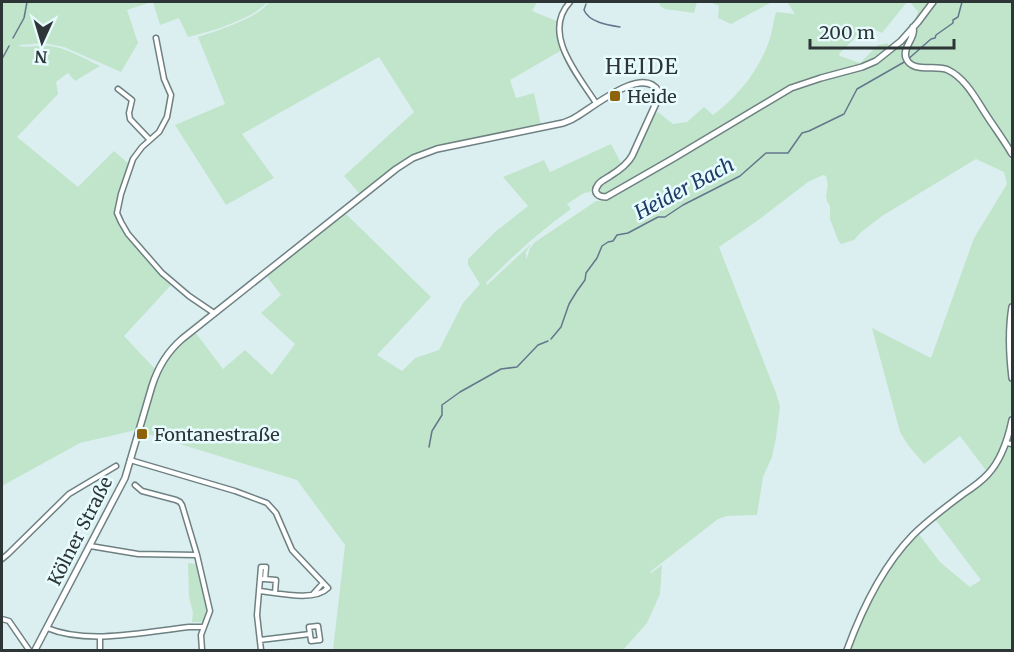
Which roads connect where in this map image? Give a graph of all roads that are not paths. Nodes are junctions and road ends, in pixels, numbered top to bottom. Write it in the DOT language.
graph roads {
  1 [pos="570,2"];
  2 [pos="933,2"];
  3 [pos="913,27"];
  4 [pos="156,38"];
  5 [pos="118,89"];
  6 [pos="596,103"];
  7 [pos="150,140"];
  8 [pos="1012,154"];
  9 [pos="1012,307"];
  10 [pos="214,314"];
  11 [pos="1012,378"];
  12 [pos="1012,420"];
  13 [pos="1006,443"];
  14 [pos="1012,444"];
  15 [pos="130,460"];
  16 [pos="116,466"];
  17 [pos="135,485"];
  18 [pos="90,546"];
  19 [pos="197,555"];
  20 [pos="2,559"];
  21 [pos="259,591"];
  22 [pos="274,593"];
  23 [pos="2,619"];
  24 [pos="203,627"];
  25 [pos="47,628"];
  26 [pos="310,634"];
  27 [pos="100,637"];
  28 [pos="260,640"];
  29 [pos="30,651"];
  30 [pos="35,651"];
  31 [pos="100,651"];
  32 [pos="202,651"];
  33 [pos="261,651"];
  34 [pos="847,651"];
  1 -- 6 [label="street"];
  2 -- 3 [label="main road"];
  3 -- 6 [label="main road"];
  3 -- 8 [label="main road"];
  4 -- 7 [label="street"];
  5 -- 7 [label="street"];
  6 -- 10 [label="main road, Kölner Straße"];
  7 -- 10 [label="street"];
  9 -- 11 [label="main road"];
  10 -- 15 [label="main road, Kölner Straße"];
  12 -- 13 [label="main road"];
  13 -- 14 [label="street"];
  13 -- 34 [label="main road"];
  15 -- 18 [label="main road, Kölner Straße"];
  15 -- 22 [label="street"];
  16 -- 20 [label="street"];
  17 -- 19 [label="street"];
  18 -- 19 [label="street"];
  18 -- 25 [label="main road, Kölner Straße"];
  19 -- 24 [label="street"];
  21 -- 22 [label="street"];
  21 -- 22 [label="street"];
  21 -- 28 [label="street"];
  23 -- 29 [label="street"];
  24 -- 27 [label="street"];
  24 -- 32 [label="street"];
  25 -- 27 [label="street"];
  25 -- 30 [label="main road, Kölner Straße"];
  26 -- 28 [label="street"];
  27 -- 31 [label="street"];
  28 -- 33 [label="street"];
}
